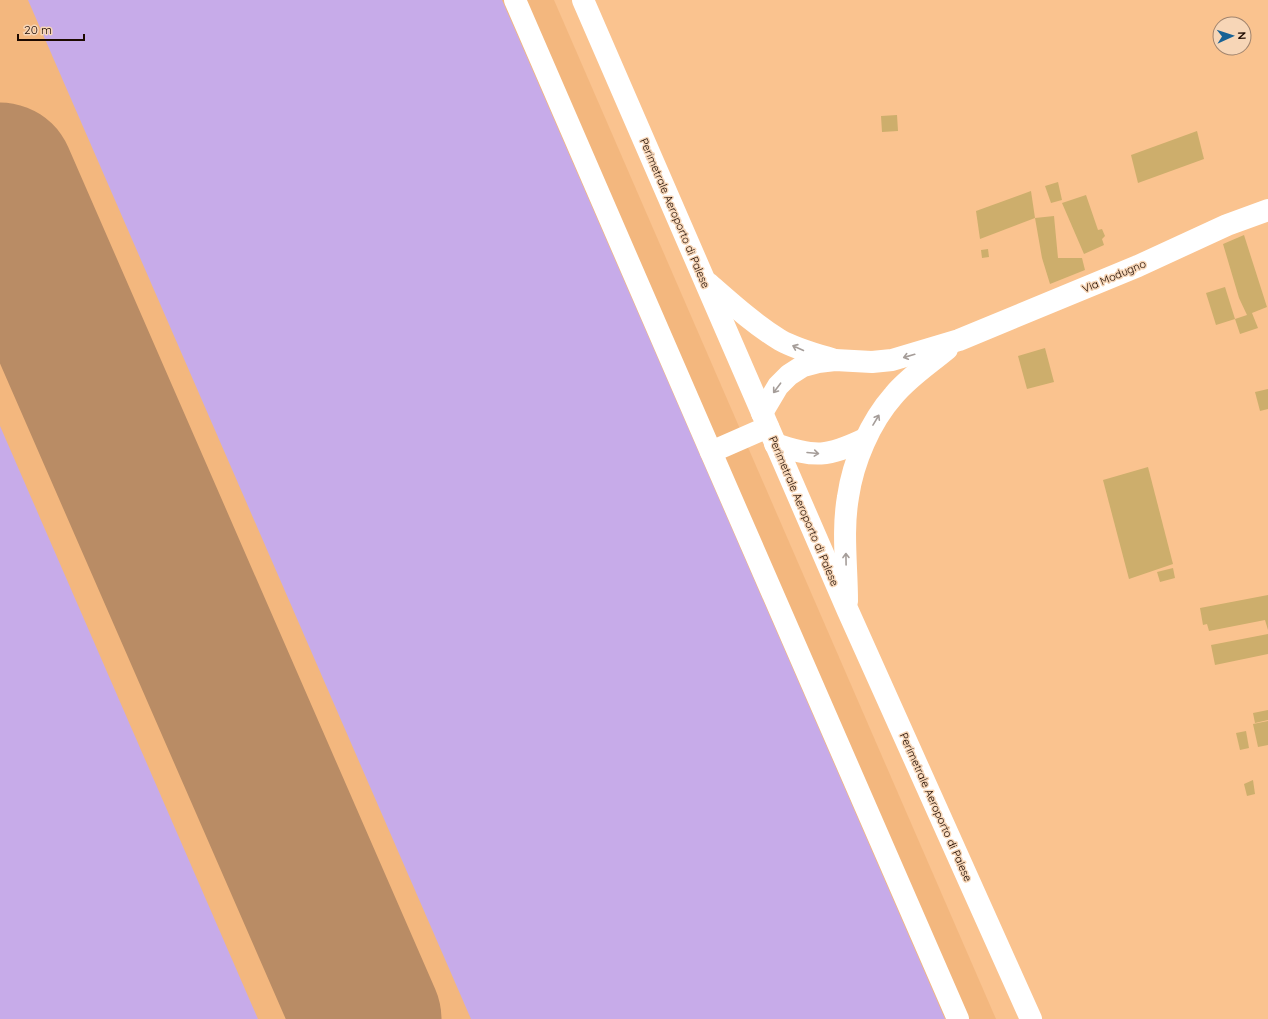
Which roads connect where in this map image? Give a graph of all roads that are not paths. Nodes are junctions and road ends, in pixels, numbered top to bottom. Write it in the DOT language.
graph roads {
  1 [pos="516,0"];
  2 [pos="583,0"];
  3 [pos="1268,210"];
  4 [pos="704,280"];
  5 [pos="959,340"];
  6 [pos="835,360"];
  7 [pos="769,428"];
  8 [pos="866,439"];
  9 [pos="711,452"];
  10 [pos="848,612"];
  11 [pos="958,1019"];
  12 [pos="1031,1019"];
  1 -- 9 [label="street"];
  2 -- 4 [label="street, Perimetrale Aeroporto di Palese"];
  3 -- 5 [label="street, Via Modugno"];
  6 -- 4 [label="street, one-way"];
  4 -- 7 [label="street, Perimetrale Aeroporto di Palese"];
  5 -- 6 [label="street, one-way"];
  8 -- 5 [label="street, one-way"];
  6 -- 7 [label="street, one-way"];
  7 -- 8 [label="street, one-way"];
  7 -- 9 [label="street"];
  7 -- 10 [label="street, Perimetrale Aeroporto di Palese"];
  10 -- 8 [label="street, one-way"];
  9 -- 11 [label="street"];
  10 -- 12 [label="street, Perimetrale Aeroporto di Palese"];
}
